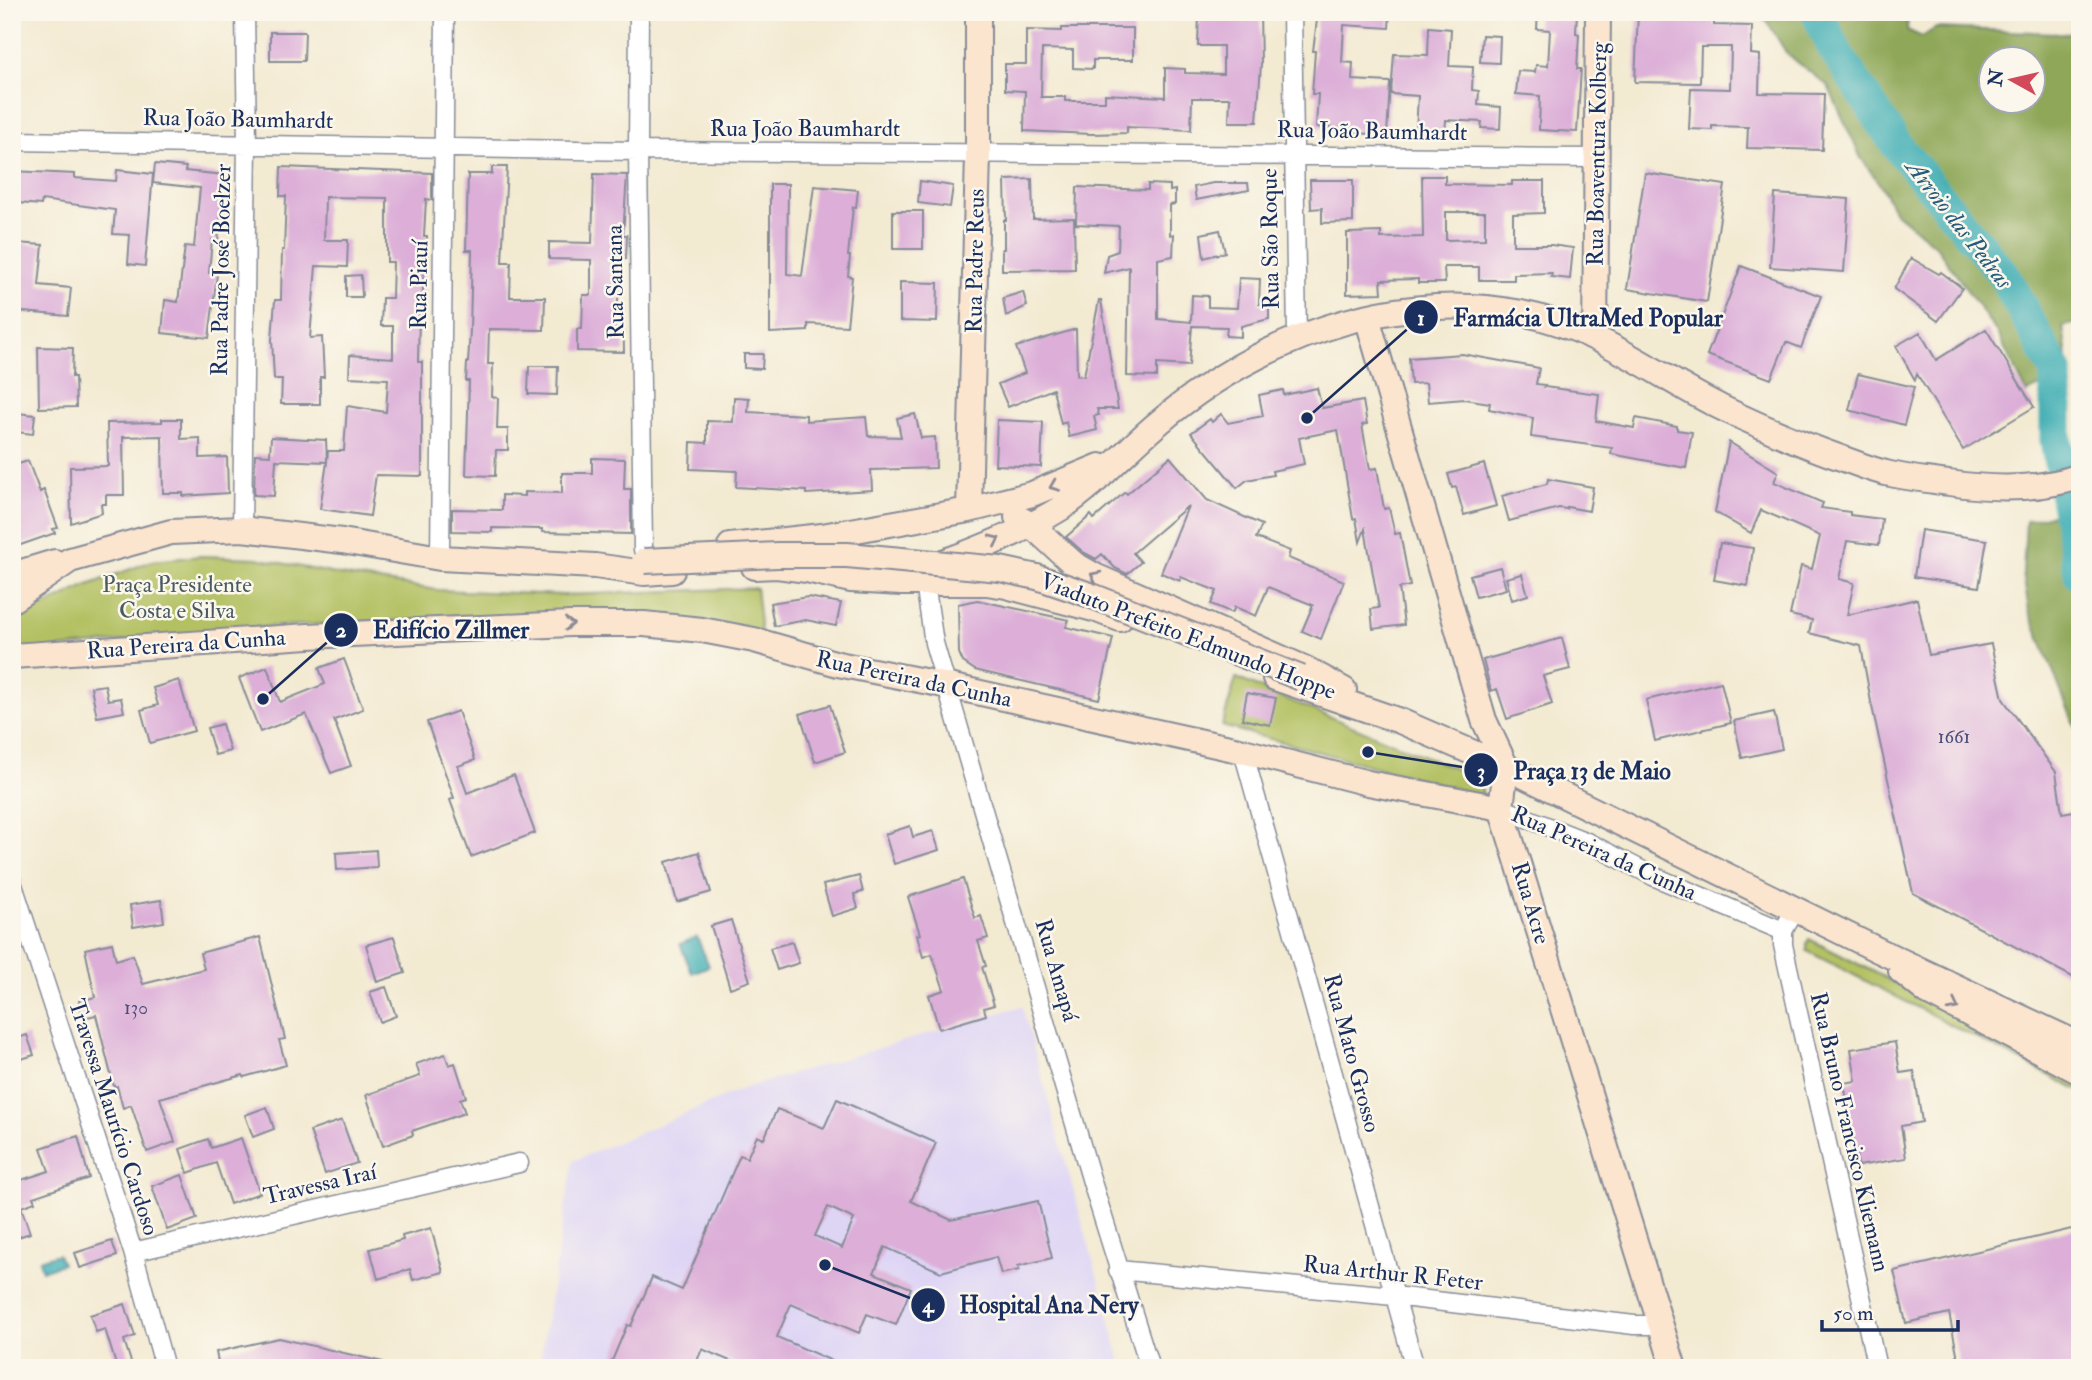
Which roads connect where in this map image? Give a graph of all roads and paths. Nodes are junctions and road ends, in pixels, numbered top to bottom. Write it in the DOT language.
graph roads {
  1 [pos="245,12"];
  2 [pos="445,12"];
  3 [pos="639,12"];
  4 [pos="978,12"];
  5 [pos="1292,12"];
  6 [pos="1598,12"];
  7 [pos="12,141"];
  8 [pos="247,144"];
  9 [pos="446,148"];
  10 [pos="638,151"];
  11 [pos="978,154"];
  12 [pos="1293,155"];
  13 [pos="1598,158"];
  14 [pos="1367,317"];
  15 [pos="1297,338"];
  16 [pos="1595,338"];
  17 [pos="1116,459"];
  18 [pos="2077,477"];
  19 [pos="980,507"];
  20 [pos="1061,508"];
  21 [pos="1030,524"];
  22 [pos="868,528"];
  23 [pos="242,529"];
  24 [pos="1049,543"];
  25 [pos="643,556"];
  26 [pos="440,558"];
  27 [pos="70,560"];
  28 [pos="595,566"];
  29 [pos="12,575"];
  30 [pos="851,580"];
  31 [pos="886,582"];
  32 [pos="925,583"];
  33 [pos="1006,586"];
  34 [pos="12,600"];
  35 [pos="12,656"];
  36 [pos="949,686"];
  37 [pos="1400,721"];
  38 [pos="1243,751"];
  39 [pos="1506,767"];
  40 [pos="1501,808"];
  41 [pos="12,882"];
  42 [pos="1795,909"];
  43 [pos="1783,931"];
  44 [pos="1880,951"];
  45 [pos="2011,1035"];
  46 [pos="2080,1045"];
  47 [pos="2080,1061"];
  48 [pos="2080,1072"];
  49 [pos="519,1163"];
  50 [pos="133,1252"];
  51 [pos="1118,1270"];
  52 [pos="1394,1296"];
  53 [pos="1662,1325"];
  54 [pos="165,1368"];
  55 [pos="1150,1368"];
  56 [pos="1415,1368"];
  57 [pos="1674,1368"];
  58 [pos="1877,1368"];
  1 -- 8 [label="street, Rua Padre José Boelzer"];
  2 -- 9 [label="street, Rua Piauí"];
  3 -- 10 [label="street, Rua Santana"];
  4 -- 11 [label="main road, Rua Padre Reus"];
  5 -- 12 [label="street, Rua São Roque"];
  6 -- 13 [label="main road, Rua Boaventura Kolberg"];
  7 -- 8 [label="street, Rua João Baumhardt"];
  8 -- 9 [label="street, Rua João Baumhardt"];
  8 -- 23 [label="street, Rua Padre José Boelzer"];
  9 -- 10 [label="street, Rua João Baumhardt"];
  9 -- 26 [label="street, Rua Piauí"];
  10 -- 11 [label="street, Rua João Baumhardt"];
  10 -- 25 [label="street, Rua Santana"];
  11 -- 12 [label="street, Rua João Baumhardt"];
  11 -- 19 [label="main road, Rua Padre Reus"];
  12 -- 13 [label="street, Rua João Baumhardt"];
  12 -- 15 [label="street, Rua São Roque"];
  13 -- 16 [label="main road, Rua Boaventura Kolberg"];
  14 -- 15 [label="main road"];
  14 -- 16 [label="main road"];
  14 -- 39 [label="main road"];
  15 -- 17 [label="main road"];
  16 -- 18 [label="main road"];
  17 -- 19 [label="main road, one-way"];
  17 -- 20 [label="main road"];
  19 -- 21 [label="main road"];
  19 -- 22 [label="main road"];
  20 -- 21 [label="main road"];
  20 -- 24 [label="main road"];
  21 -- 24 [label="main road"];
  31 -- 21 [label="main road, one-way"];
  22 -- 25 [label="main road"];
  22 -- 30 [label="main road"];
  23 -- 26 [label="main road"];
  23 -- 27 [label="main road"];
  24 -- 33 [label="main road"];
  37 -- 24 [label="main road, one-way"];
  25 -- 28 [label="main road, Viaduto Prefeito Edmundo Hoppe"];
  25 -- 37 [label="main road, Viaduto Prefeito Edmundo Hoppe, bridge"];
  26 -- 28 [label="main road"];
  27 -- 29 [label="main road"];
  27 -- 34 [label="main road"];
  28 -- 30 [label="main road"];
  30 -- 31 [label="main road"];
  31 -- 32 [label="main road"];
  32 -- 33 [label="main road"];
  32 -- 36 [label="street, Rua Amapá"];
  33 -- 37 [label="main road"];
  35 -- 36 [label="main road, Rua Pereira da Cunha, one-way"];
  36 -- 38 [label="main road, Rua Pereira da Cunha"];
  36 -- 51 [label="street, Rua Amapá"];
  37 -- 39 [label="main road"];
  38 -- 40 [label="main road, Rua Pereira da Cunha"];
  38 -- 52 [label="street, Rua Mato Grosso"];
  39 -- 40 [label="main road, Rua Acre"];
  39 -- 42 [label="main road"];
  40 -- 43 [label="street, Rua Pereira da Cunha"];
  40 -- 53 [label="main road, Rua Acre"];
  41 -- 50 [label="street, Travessa Maurício Cardoso"];
  42 -- 43 [label="street"];
  42 -- 44 [label="main road"];
  43 -- 58 [label="street, Rua Bruno Francisco Kliemann"];
  44 -- 45 [label="main road, one-way"];
  44 -- 46 [label="main road"];
  45 -- 47 [label="main road"];
  45 -- 48 [label="main road"];
  49 -- 50 [label="street, Travessa Iraí"];
  50 -- 54 [label="street, Travessa Maurício Cardoso"];
  51 -- 52 [label="street, Rua Arthur R Feter"];
  51 -- 55 [label="street, Rua Amapá"];
  52 -- 53 [label="street, Rua Arthur R Feter"];
  52 -- 56 [label="street, Rua Mato Grosso"];
  53 -- 57 [label="main road, Rua Acre"];
}
